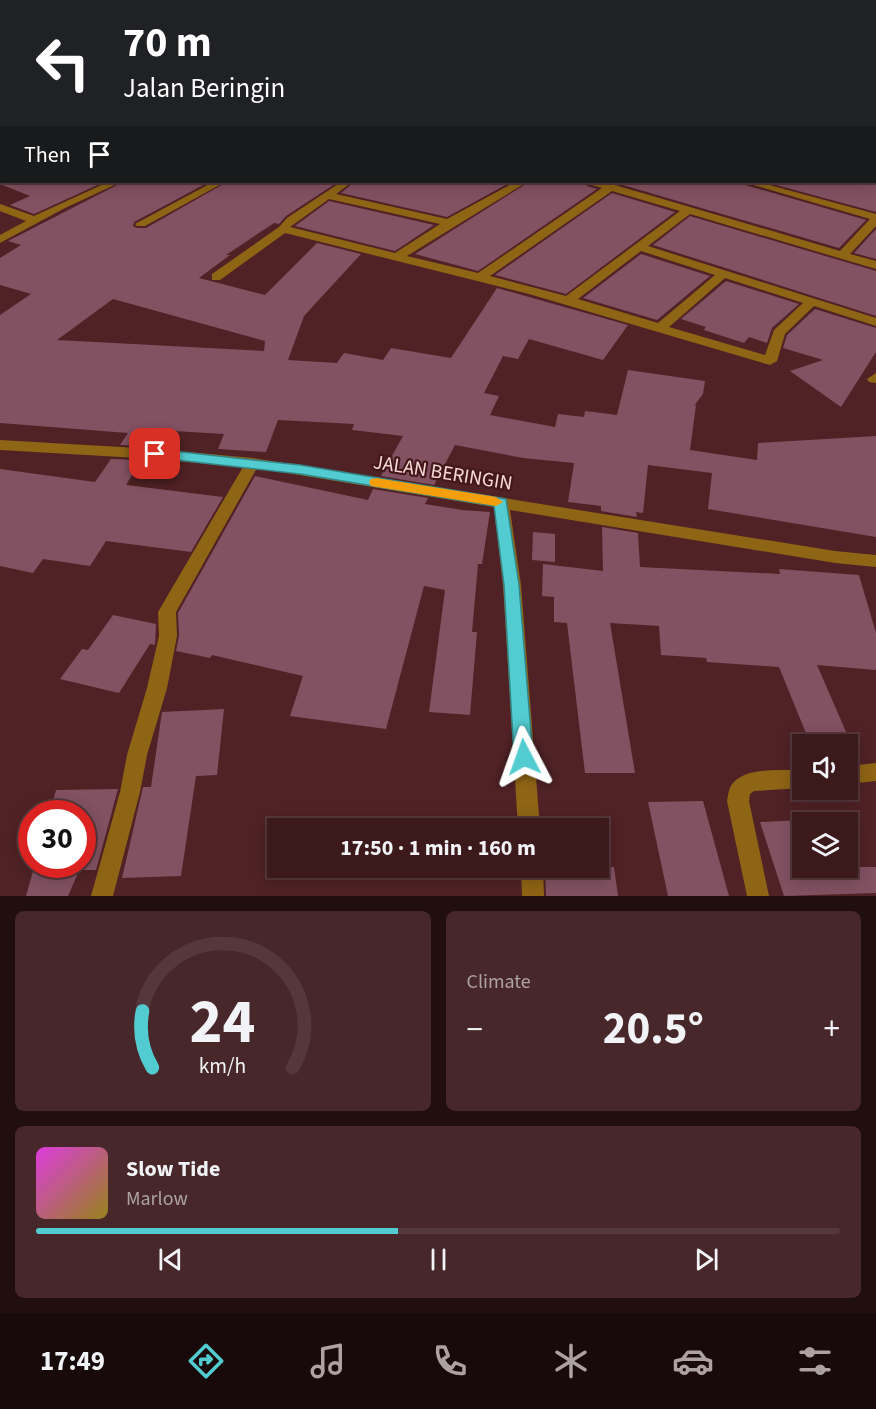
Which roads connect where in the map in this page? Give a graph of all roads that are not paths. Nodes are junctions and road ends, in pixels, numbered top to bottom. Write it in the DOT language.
graph roads {
  1 [pos="114,183"];
  2 [pos="218,183"];
  3 [pos="345,183"];
  4 [pos="520,183"];
  5 [pos="596,183"];
  6 [pos="758,183"];
  7 [pos="778,185"];
  8 [pos="610,187"];
  9 [pos="326,195"];
  10 [pos="0,207"];
  11 [pos="689,210"];
  12 [pos="876,218"];
  13 [pos="34,220"];
  14 [pos="449,223"];
  15 [pos="141,224"];
  16 [pos="283,229"];
  17 [pos="0,240"];
  18 [pos="640,247"];
  19 [pos="842,255"];
  20 [pos="399,256"];
  21 [pos="876,265"];
  22 [pos="723,274"];
  23 [pos="216,277"];
  24 [pos="481,277"];
  25 [pos="569,300"];
  26 [pos="810,302"];
  27 [pos="876,322"];
  28 [pos="659,329"];
  29 [pos="0,445"];
  30 [pos="253,463"];
  31 [pos="501,502"];
  32 [pos="876,561"];
  33 [pos="876,772"];
  34 [pos="858,774"];
  35 [pos="792,780"];
  36 [pos="528,818"];
  37 [pos="532,878"];
  38 [pos="102,896"];
  39 [pos="533,896"];
  40 [pos="758,896"];
  1 -- 13 [label="street"];
  2 -- 15 [label="street"];
  3 -- 9 [label="street"];
  4 -- 14 [label="street"];
  5 -- 8 [label="street"];
  6 -- 7 [label="street"];
  7 -- 12 [label="street"];
  8 -- 11 [label="street"];
  8 -- 24 [label="street"];
  9 -- 14 [label="street"];
  9 -- 16 [label="street"];
  10 -- 13 [label="street"];
  11 -- 18 [label="street"];
  11 -- 19 [label="street"];
  12 -- 19 [label="street"];
  13 -- 17 [label="street"];
  14 -- 20 [label="street"];
  16 -- 20 [label="street"];
  16 -- 23 [label="street"];
  18 -- 22 [label="street"];
  18 -- 25 [label="street"];
  19 -- 21 [label="street"];
  20 -- 24 [label="street"];
  22 -- 26 [label="street"];
  22 -- 28 [label="street"];
  24 -- 25 [label="street"];
  25 -- 28 [label="street"];
  26 -- 27 [label="street"];
  26 -- 28 [label="street"];
  29 -- 30 [label="street, JALAN BERINGIN"];
  30 -- 31 [label="street, JALAN BERINGIN"];
  30 -- 38 [label="street"];
  31 -- 32 [label="street, JALAN BERINGIN"];
  31 -- 36 [label="street"];
  33 -- 34 [label="street"];
  35 -- 40 [label="street"];
  37 -- 39 [label="street"];
}
